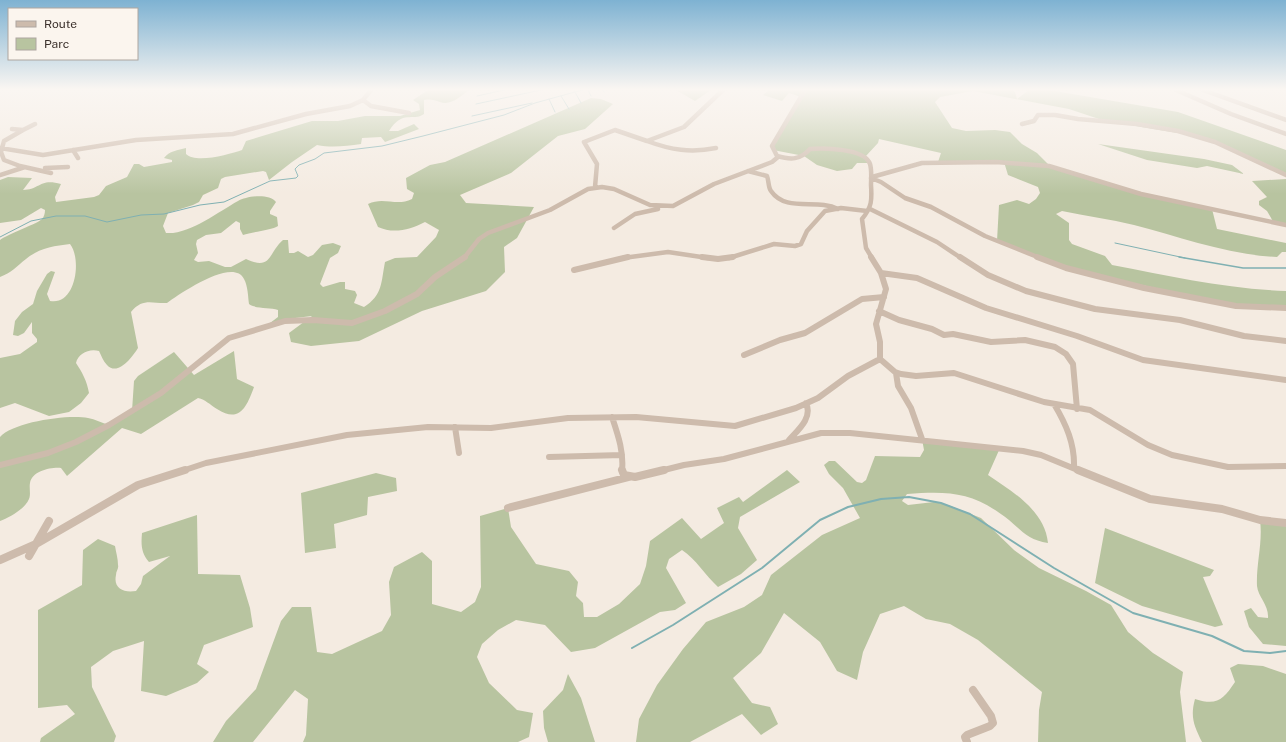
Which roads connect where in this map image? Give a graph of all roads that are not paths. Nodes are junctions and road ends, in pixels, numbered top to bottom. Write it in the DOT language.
graph roads {
  1 [pos="33,125"];
  2 [pos="267,125"];
  3 [pos="687,125"];
  4 [pos="784,125"];
  5 [pos="1139,125"];
  6 [pos="1260,125"];
  7 [pos="12,130"];
  8 [pos="23,130"];
  9 [pos="1286,134"];
  10 [pos="647,141"];
  11 [pos="1,148"];
  12 [pos="716,148"];
  13 [pos="73,150"];
  14 [pos="778,157"];
  15 [pos="78,158"];
  16 [pos="25,167"];
  17 [pos="68,167"];
  18 [pos="37,168"];
  19 [pos="748,171"];
  20 [pos="51,173"];
  21 [pos="0,175"];
  22 [pos="1286,175"];
  23 [pos="871,178"];
  24 [pos="595,187"];
  25 [pos="665,207"];
  26 [pos="838,209"];
  27 [pos="868,210"];
  28 [pos="1286,225"];
  29 [pos="614,228"];
  30 [pos="574,270"];
  31 [pos="881,273"];
  32 [pos="884,297"];
  33 [pos="1286,308"];
  34 [pos="879,311"];
  35 [pos="1286,341"];
  36 [pos="744,355"];
  37 [pos="880,359"];
  38 [pos="896,372"];
  39 [pos="1286,380"];
  40 [pos="806,403"];
  41 [pos="1054,404"];
  42 [pos="1077,409"];
  43 [pos="612,417"];
  44 [pos="455,427"];
  45 [pos="922,439"];
  46 [pos="789,440"];
  47 [pos="459,452"];
  48 [pos="622,455"];
  49 [pos="549,457"];
  50 [pos="0,465"];
  51 [pos="1286,466"];
  52 [pos="1074,468"];
  53 [pos="630,477"];
  54 [pos="508,508"];
  55 [pos="49,521"];
  56 [pos="1286,523"];
  57 [pos="36,544"];
  58 [pos="29,556"];
  59 [pos="0,560"];
  60 [pos="973,690"];
  61 [pos="967,742"];
  1 -- 8 [label="street"];
  2 -- 13 [label="street"];
  3 -- 10 [label="street"];
  4 -- 14 [label="street"];
  5 -- 22 [label="street"];
  6 -- 9 [label="street"];
  7 -- 8 [label="street"];
  8 -- 11 [label="street"];
  10 -- 12 [label="street"];
  10 -- 24 [label="street"];
  11 -- 13 [label="street"];
  11 -- 16 [label="street"];
  13 -- 15 [label="street"];
  14 -- 19 [label="street"];
  14 -- 23 [label="street"];
  16 -- 18 [label="street"];
  16 -- 21 [label="street"];
  17 -- 18 [label="street"];
  18 -- 20 [label="street"];
  19 -- 25 [label="street"];
  19 -- 26 [label="street"];
  23 -- 27 [label="street"];
  23 -- 28 [label="street"];
  23 -- 33 [label="street"];
  24 -- 25 [label="street"];
  24 -- 50 [label="street"];
  25 -- 29 [label="street"];
  26 -- 27 [label="street"];
  26 -- 30 [label="street"];
  27 -- 31 [label="street"];
  27 -- 35 [label="street"];
  31 -- 32 [label="street"];
  31 -- 39 [label="street"];
  32 -- 34 [label="street"];
  32 -- 36 [label="street"];
  34 -- 37 [label="street"];
  34 -- 42 [label="street"];
  37 -- 38 [label="street"];
  37 -- 40 [label="street"];
  38 -- 41 [label="street"];
  38 -- 45 [label="street"];
  40 -- 43 [label="street"];
  40 -- 46 [label="street"];
  41 -- 42 [label="street"];
  41 -- 52 [label="street"];
  42 -- 51 [label="street"];
  43 -- 44 [label="street"];
  43 -- 48 [label="street"];
  44 -- 47 [label="street"];
  44 -- 57 [label="street"];
  45 -- 46 [label="street"];
  45 -- 52 [label="street"];
  46 -- 53 [label="street"];
  48 -- 49 [label="street"];
  48 -- 53 [label="street"];
  52 -- 56 [label="street"];
  53 -- 54 [label="street"];
  55 -- 57 [label="street"];
  57 -- 58 [label="street"];
  57 -- 59 [label="street"];
  60 -- 61 [label="street"];
}
